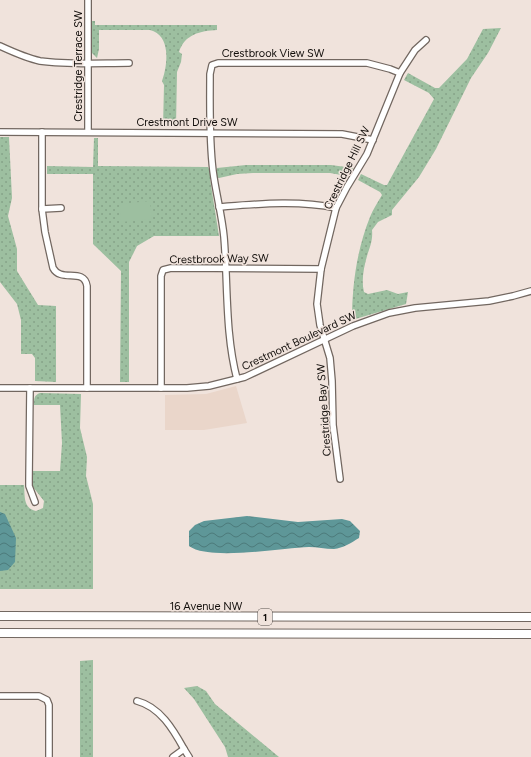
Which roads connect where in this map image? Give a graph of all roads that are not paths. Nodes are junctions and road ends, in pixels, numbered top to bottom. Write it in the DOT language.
graph roads {
  1 [pos="88,0"];
  2 [pos="426,40"];
  3 [pos="0,46"];
  4 [pos="88,63"];
  5 [pos="130,63"];
  6 [pos="400,73"];
  7 [pos="0,132"];
  8 [pos="42,132"];
  9 [pos="88,132"];
  10 [pos="210,132"];
  11 [pos="374,140"];
  12 [pos="219,207"];
  13 [pos="61,208"];
  14 [pos="336,208"];
  15 [pos="42,209"];
  16 [pos="226,268"];
  17 [pos="321,269"];
  18 [pos="531,291"];
  19 [pos="325,339"];
  20 [pos="237,379"];
  21 [pos="0,388"];
  22 [pos="30,388"];
  23 [pos="87,388"];
  24 [pos="161,388"];
  25 [pos="340,479"];
  26 [pos="36,502"];
  27 [pos="0,616"];
  28 [pos="531,617"];
  29 [pos="0,633"];
  30 [pos="531,634"];
  31 [pos="0,696"];
  32 [pos="137,701"];
  33 [pos="184,749"];
  34 [pos="49,757"];
  35 [pos="173,757"];
  36 [pos="189,757"];
  1 -- 4 [label="street, Crestridge Terrace SW"];
  2 -- 6 [label="street, Crestridge Hill SW"];
  3 -- 4 [label="street"];
  4 -- 5 [label="street"];
  4 -- 9 [label="street, Crestridge Terrace SW"];
  6 -- 10 [label="street, Crestbrook View SW"];
  6 -- 11 [label="street, Crestridge Hill SW"];
  7 -- 8 [label="street, Crestmont Drive SW"];
  8 -- 9 [label="street, Crestmont Drive SW"];
  8 -- 15 [label="street"];
  9 -- 10 [label="street, Crestmont Drive SW"];
  10 -- 11 [label="street, Crestmont Drive SW"];
  10 -- 12 [label="street"];
  11 -- 14 [label="street, Crestridge Hill SW"];
  12 -- 14 [label="street"];
  12 -- 16 [label="street"];
  13 -- 15 [label="street"];
  14 -- 17 [label="street, Crestridge Hill SW"];
  15 -- 23 [label="street"];
  16 -- 17 [label="street, Crestbrook Way SW"];
  16 -- 20 [label="street"];
  16 -- 24 [label="street, Crestbrook Way SW"];
  17 -- 19 [label="street, Crestridge Hill SW"];
  18 -- 19 [label="street, Crestmont Boulevard SW"];
  19 -- 20 [label="street, Crestmont Boulevard SW"];
  19 -- 25 [label="street, Crestridge Bay SW"];
  20 -- 24 [label="street, Crestmont Boulevard SW"];
  21 -- 22 [label="street, Crestmont Boulevard SW"];
  22 -- 23 [label="street, Crestmont Boulevard SW"];
  22 -- 26 [label="street"];
  23 -- 24 [label="street, Crestmont Boulevard SW"];
  27 -- 28 [label="highway, 16 Avenue NW / 1"];
  29 -- 30 [label="highway, 1"];
  31 -- 34 [label="street"];
  32 -- 33 [label="street"];
  33 -- 35 [label="street"];
  33 -- 36 [label="street"];
}
